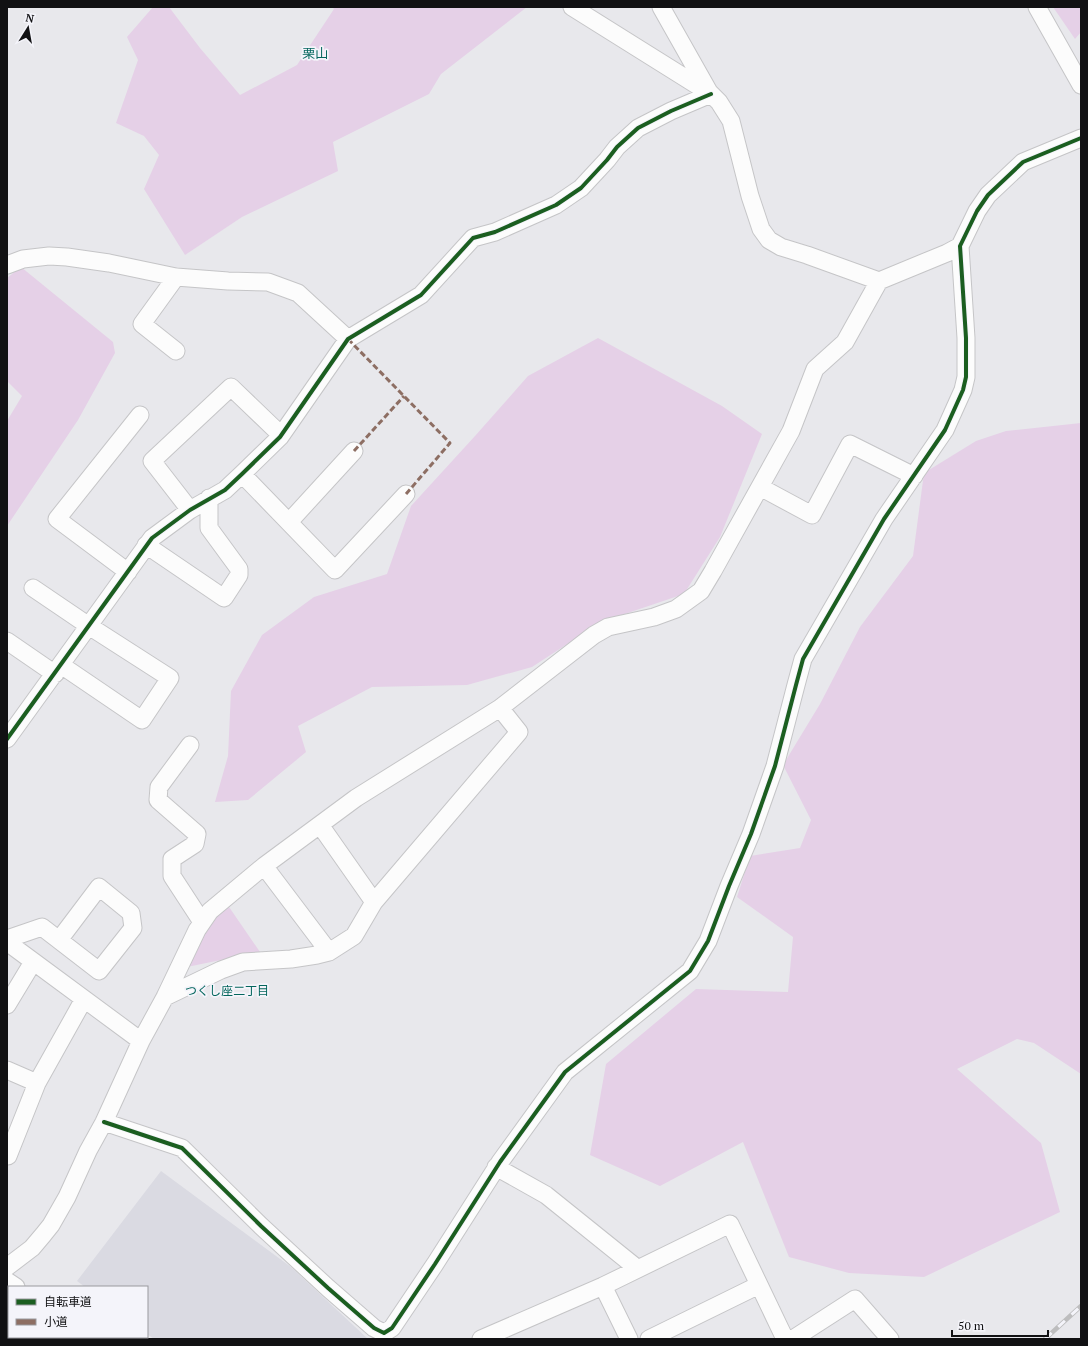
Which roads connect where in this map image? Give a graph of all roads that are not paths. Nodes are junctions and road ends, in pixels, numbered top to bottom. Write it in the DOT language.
graph roads {
  1 [pos="572,7"];
  2 [pos="661,7"];
  3 [pos="1037,7"];
  4 [pos="1081,85"];
  5 [pos="711,94"];
  6 [pos="1081,138"];
  7 [pos="960,246"];
  8 [pos="7,265"];
  9 [pos="176,277"];
  10 [pos="880,281"];
  11 [pos="348,339"];
  12 [pos="176,352"];
  13 [pos="140,415"];
  14 [pos="282,435"];
  15 [pos="354,451"];
  16 [pos="242,474"];
  17 [pos="914,476"];
  18 [pos="760,487"];
  19 [pos="406,494"];
  20 [pos="209,498"];
  21 [pos="190,510"];
  22 [pos="289,522"];
  23 [pos="146,545"];
  24 [pos="128,572"];
  25 [pos="33,588"];
  26 [pos="89,626"];
  27 [pos="7,641"];
  28 [pos="58,670"];
  29 [pos="500,708"];
  30 [pos="7,739"];
  31 [pos="190,745"];
  32 [pos="320,825"];
  33 [pos="264,866"];
  34 [pos="374,902"];
  35 [pos="202,922"];
  36 [pos="7,939"];
  37 [pos="59,940"];
  38 [pos="7,942"];
  39 [pos="329,952"];
  40 [pos="33,962"];
  41 [pos="165,997"];
  42 [pos="84,999"];
  43 [pos="7,1005"];
  44 [pos="141,1041"];
  45 [pos="7,1070"];
  46 [pos="38,1083"];
  47 [pos="104,1122"];
  48 [pos="7,1155"];
  49 [pos="496,1167"];
  50 [pos="7,1267"];
  51 [pos="638,1269"];
  52 [pos="760,1285"];
  53 [pos="604,1286"];
  54 [pos="481,1339"];
  55 [pos="629,1339"];
  56 [pos="649,1339"];
  57 [pos="785,1339"];
  58 [pos="793,1339"];
  59 [pos="890,1339"];
  1 -- 5 [label="street"];
  2 -- 5 [label="street"];
  3 -- 4 [label="street"];
  5 -- 10 [label="street"];
  5 -- 11 [label="street"];
  6 -- 7 [label="street"];
  7 -- 10 [label="street"];
  7 -- 17 [label="street"];
  8 -- 9 [label="street"];
  9 -- 11 [label="street"];
  9 -- 12 [label="street"];
  10 -- 18 [label="street"];
  11 -- 14 [label="street"];
  13 -- 24 [label="street"];
  14 -- 16 [label="street"];
  14 -- 21 [label="street"];
  15 -- 22 [label="street"];
  16 -- 20 [label="street"];
  16 -- 22 [label="street"];
  17 -- 18 [label="street"];
  17 -- 49 [label="street"];
  18 -- 29 [label="street"];
  19 -- 22 [label="street"];
  20 -- 21 [label="street"];
  20 -- 23 [label="street"];
  21 -- 23 [label="street"];
  23 -- 24 [label="street"];
  24 -- 26 [label="street"];
  25 -- 26 [label="street"];
  26 -- 28 [label="street"];
  26 -- 28 [label="street"];
  27 -- 28 [label="street"];
  28 -- 30 [label="street"];
  29 -- 32 [label="street"];
  29 -- 34 [label="street"];
  31 -- 35 [label="street"];
  32 -- 33 [label="street"];
  32 -- 34 [label="street"];
  33 -- 35 [label="street"];
  33 -- 39 [label="street"];
  34 -- 39 [label="street"];
  35 -- 41 [label="street"];
  36 -- 37 [label="street"];
  37 -- 37 [label="street"];
  38 -- 40 [label="street"];
  39 -- 41 [label="street"];
  40 -- 42 [label="street"];
  40 -- 43 [label="street"];
  41 -- 44 [label="street"];
  42 -- 44 [label="street"];
  42 -- 46 [label="street"];
  44 -- 47 [label="street"];
  45 -- 46 [label="street"];
  46 -- 48 [label="street"];
  47 -- 49 [label="street"];
  47 -- 50 [label="street"];
  49 -- 51 [label="street"];
  51 -- 52 [label="street"];
  51 -- 53 [label="street"];
  52 -- 56 [label="street"];
  52 -- 57 [label="street"];
  53 -- 54 [label="street"];
  53 -- 55 [label="street"];
  58 -- 59 [label="street"];
}
